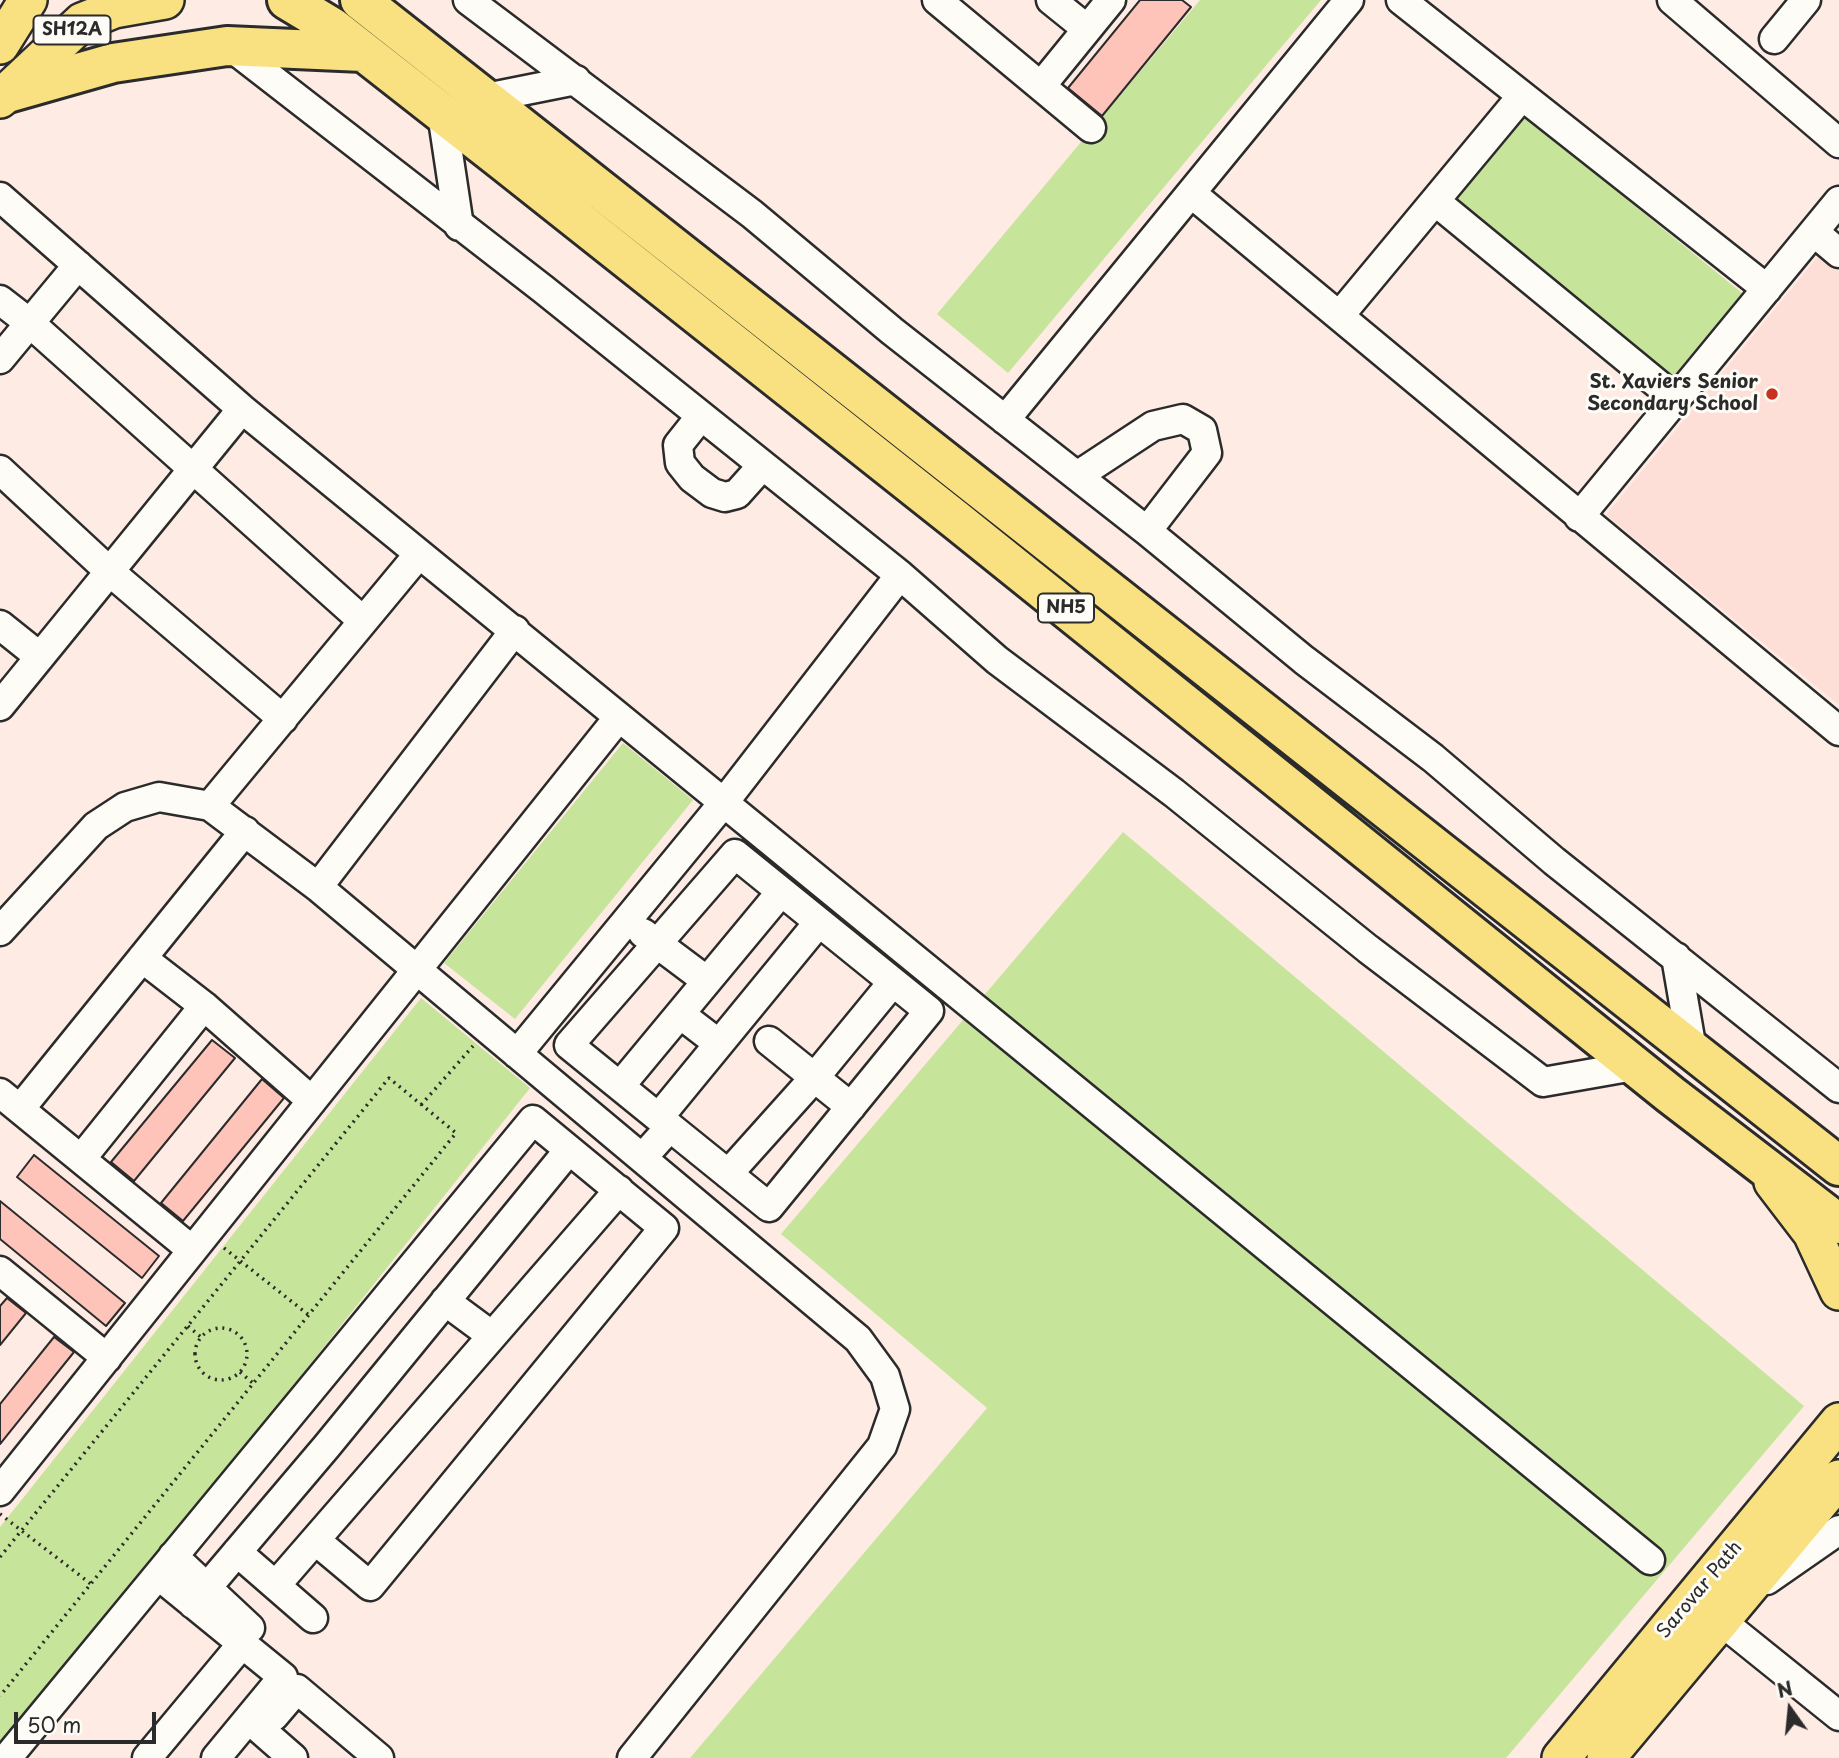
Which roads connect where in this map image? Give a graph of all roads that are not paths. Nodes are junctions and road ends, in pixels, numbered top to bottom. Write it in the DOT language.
graph roads {
  1 [pos="28,0"];
  2 [pos="166,0"];
  3 [pos="287,0"];
  4 [pos="468,0"];
  5 [pos="937,0"];
  6 [pos="1051,0"];
  7 [pos="1111,0"];
  8 [pos="1349,0"];
  9 [pos="1401,0"];
  10 [pos="1806,0"];
  11 [pos="361,1"];
  12 [pos="1676,1"];
  13 [pos="1087,29"];
  14 [pos="1774,39"];
  15 [pos="0,45"];
  16 [pos="231,47"];
  17 [pos="363,52"];
  18 [pos="576,80"];
  19 [pos="1041,86"];
  20 [pos="1522,96"];
  21 [pos="2,97"];
  22 [pos="486,98"];
  23 [pos="442,113"];
  24 [pos="1091,128"];
  25 [pos="1839,143"];
  26 [pos="1191,192"];
  27 [pos="0,197"];
  28 [pos="1435,201"];
  29 [pos="1839,201"];
  30 [pos="458,226"];
  31 [pos="1814,232"];
  32 [pos="1839,253"];
  33 [pos="78,265"];
  34 [pos="1767,289"];
  35 [pos="0,300"];
  36 [pos="1340,315"];
  37 [pos="32,324"];
  38 [pos="0,359"];
  39 [pos="1676,399"];
  40 [pos="242,409"];
  41 [pos="701,416"];
  42 [pos="1005,420"];
  43 [pos="762,466"];
  44 [pos="0,470"];
  45 [pos="191,471"];
  46 [pos="1077,476"];
  47 [pos="1579,517"];
  48 [pos="1147,531"];
  49 [pos="419,554"];
  50 [pos="109,572"];
  51 [pos="900,575"];
  52 [pos="363,621"];
  53 [pos="0,625"];
  54 [pos="515,630"];
  55 [pos="40,657"];
  56 [pos="0,706"];
  57 [pos="619,717"];
  58 [pos="283,719"];
  59 [pos="1839,731"];
  60 [pos="725,801"];
  61 [pos="210,806"];
  62 [pos="245,831"];
  63 [pos="318,887"];
  64 [pos="781,892"];
  65 [pos="627,920"];
  66 [pos="818,922"];
  67 [pos="0,931"];
  68 [pos="657,944"];
  69 [pos="1675,957"];
  70 [pos="142,958"];
  71 [pos="417,970"];
  72 [pos="707,981"];
  73 [pos="893,982"];
  74 [pos="204,1006"];
  75 [pos="680,1014"];
  76 [pos="769,1041"];
  77 [pos="719,1044"];
  78 [pos="1692,1050"];
  79 [pos="517,1054"];
  80 [pos="1634,1066"];
  81 [pos="815,1077"];
  82 [pos="620,1086"];
  83 [pos="1839,1088"];
  84 [pos="10,1101"];
  85 [pos="312,1101"];
  86 [pos="851,1107"];
  87 [pos="665,1122"];
  88 [pos="1787,1125"];
  89 [pos="569,1150"];
  90 [pos="1839,1150"];
  91 [pos="636,1152"];
  92 [pos="81,1159"];
  93 [pos="1758,1162"];
  94 [pos="1839,1166"];
  95 [pos="728,1174"];
  96 [pos="611,1184"];
  97 [pos="1839,1224"];
  98 [pos="199,1242"];
  99 [pos="0,1271"];
  100 [pos="1839,1291"];
  101 [pos="445,1301"];
  102 [pos="491,1335"];
  103 [pos="107,1358"];
  104 [pos="1839,1422"];
  105 [pos="1839,1479"];
  106 [pos="0,1491"];
  107 [pos="1839,1530"];
  108 [pos="315,1540"];
  109 [pos="237,1552"];
  110 [pos="1650,1560"];
  111 [pos="165,1566"];
  112 [pos="276,1586"];
  113 [pos="200,1596"];
  114 [pos="1729,1611"];
  115 [pos="313,1618"];
  116 [pos="242,1644"];
  117 [pos="291,1665"];
  118 [pos="1839,1716"];
  119 [pos="261,1730"];
  120 [pos="7,1758"];
  121 [pos="147,1758"];
  122 [pos="216,1758"];
  123 [pos="237,1758"];
  124 [pos="293,1758"];
  125 [pos="379,1758"];
  126 [pos="632,1758"];
  127 [pos="1561,1758"];
  128 [pos="1606,1758"];
  1 -- 15 [label="main road, SH12A"];
  2 -- 21 [label="main road, SH12A"];
  3 -- 17 [label="highway, NH5"];
  4 -- 18 [label="street"];
  5 -- 19 [label="street"];
  6 -- 13 [label="street"];
  7 -- 13 [label="street"];
  8 -- 26 [label="street"];
  9 -- 20 [label="street"];
  10 -- 14 [label="street"];
  11 -- 22 [label="highway, NH5"];
  12 -- 25 [label="street"];
  13 -- 19 [label="street"];
  16 -- 17 [label="highway"];
  16 -- 21 [label="highway"];
  16 -- 30 [label="street"];
  17 -- 23 [label="highway, NH5"];
  18 -- 22 [label="street"];
  18 -- 42 [label="street"];
  19 -- 24 [label="street"];
  20 -- 28 [label="street"];
  20 -- 34 [label="street"];
  22 -- 78 [label="highway, NH5"];
  23 -- 30 [label="street"];
  23 -- 80 [label="highway, NH5"];
  26 -- 36 [label="street"];
  26 -- 42 [label="street"];
  27 -- 33 [label="street"];
  28 -- 36 [label="street"];
  28 -- 39 [label="street"];
  29 -- 31 [label="street"];
  30 -- 41 [label="street"];
  31 -- 32 [label="street"];
  31 -- 34 [label="street"];
  33 -- 37 [label="street"];
  33 -- 40 [label="street"];
  34 -- 39 [label="street"];
  35 -- 37 [label="street"];
  36 -- 47 [label="street"];
  37 -- 38 [label="street"];
  37 -- 45 [label="street"];
  39 -- 47 [label="street"];
  40 -- 45 [label="street"];
  40 -- 49 [label="street"];
  41 -- 43 [label="street"];
  41 -- 43 [label="street"];
  42 -- 46 [label="street"];
  43 -- 51 [label="street"];
  44 -- 50 [label="street"];
  45 -- 50 [label="street"];
  45 -- 52 [label="street"];
  46 -- 48 [label="street"];
  46 -- 48 [label="street"];
  47 -- 59 [label="street"];
  48 -- 69 [label="street"];
  49 -- 52 [label="street"];
  49 -- 54 [label="street"];
  50 -- 55 [label="street"];
  50 -- 58 [label="street"];
  51 -- 60 [label="street"];
  51 -- 80 [label="street"];
  52 -- 58 [label="street"];
  53 -- 55 [label="street"];
  54 -- 57 [label="street"];
  54 -- 63 [label="street"];
  55 -- 56 [label="street"];
  57 -- 60 [label="street"];
  57 -- 71 [label="street"];
  58 -- 61 [label="street"];
  60 -- 65 [label="street"];
  60 -- 110 [label="street"];
  61 -- 62 [label="street"];
  61 -- 67 [label="street"];
  62 -- 63 [label="street"];
  62 -- 70 [label="street"];
  63 -- 71 [label="street"];
  64 -- 66 [label="street"];
  64 -- 68 [label="street"];
  64 -- 72 [label="street"];
  65 -- 68 [label="street"];
  65 -- 79 [label="street"];
  66 -- 73 [label="street"];
  66 -- 77 [label="street"];
  68 -- 72 [label="street"];
  68 -- 82 [label="street"];
  69 -- 78 [label="street"];
  69 -- 83 [label="street"];
  70 -- 74 [label="street"];
  70 -- 84 [label="street"];
  71 -- 79 [label="street"];
  71 -- 85 [label="street"];
  72 -- 75 [label="street"];
  73 -- 81 [label="street"];
  73 -- 86 [label="street"];
  74 -- 85 [label="street"];
  74 -- 92 [label="street"];
  75 -- 77 [label="street"];
  75 -- 82 [label="street"];
  76 -- 81 [label="street"];
  77 -- 87 [label="street"];
  78 -- 88 [label="highway, NH5"];
  79 -- 91 [label="street"];
  80 -- 93 [label="highway, NH5"];
  81 -- 86 [label="street"];
  81 -- 95 [label="street"];
  82 -- 87 [label="street"];
  84 -- 92 [label="street"];
  85 -- 98 [label="street"];
  86 -- 95 [label="street"];
  87 -- 91 [label="street"];
  87 -- 95 [label="street"];
  88 -- 90 [label="main road"];
  88 -- 94 [label="highway, NH5"];
  89 -- 96 [label="street"];
  89 -- 101 [label="street"];
  89 -- 111 [label="street"];
  91 -- 96 [label="street"];
  91 -- 126 [label="street"];
  92 -- 98 [label="street"];
  93 -- 97 [label="highway, NH5"];
  93 -- 100 [label="main road"];
  96 -- 102 [label="street"];
  96 -- 108 [label="street"];
  98 -- 103 [label="street"];
  99 -- 103 [label="street"];
  101 -- 102 [label="street"];
  101 -- 109 [label="street"];
  102 -- 108 [label="street"];
  103 -- 106 [label="street"];
  104 -- 127 [label="main road, Sarovar Path"];
  105 -- 114 [label="main road"];
  107 -- 114 [label="street"];
  108 -- 112 [label="street"];
  109 -- 112 [label="street"];
  109 -- 113 [label="street"];
  111 -- 113 [label="street"];
  111 -- 120 [label="street"];
  112 -- 115 [label="street"];
  113 -- 116 [label="street"];
  113 -- 117 [label="street"];
  114 -- 118 [label="street"];
  114 -- 128 [label="main road"];
  116 -- 121 [label="street"];
  116 -- 122 [label="street"];
  119 -- 123 [label="street"];
  119 -- 124 [label="street"];
  119 -- 125 [label="street"];
}
